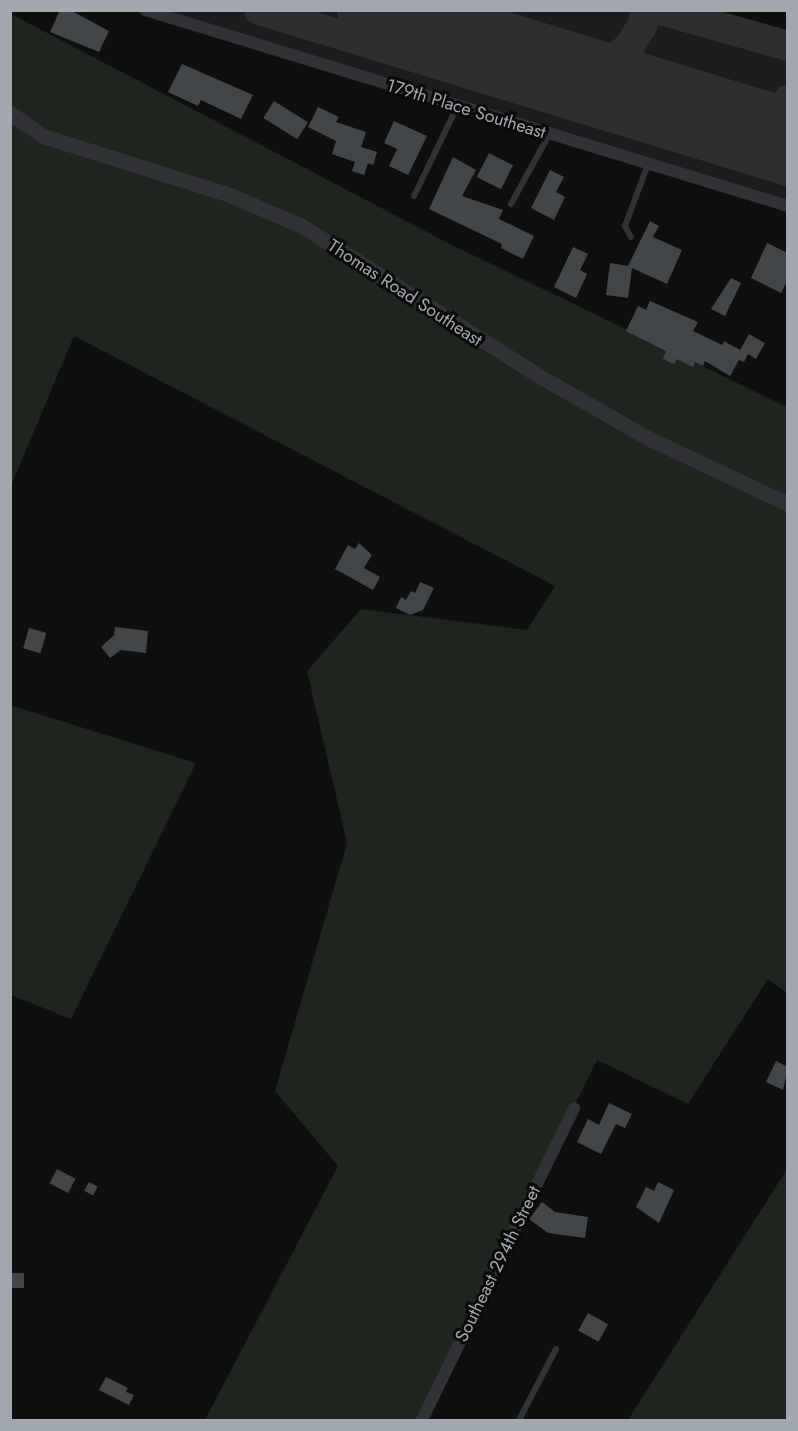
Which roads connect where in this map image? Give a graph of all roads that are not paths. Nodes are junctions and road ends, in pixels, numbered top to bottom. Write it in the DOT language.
graph roads {
  1 [pos="145,10"];
  2 [pos="457,107"];
  3 [pos="10,113"];
  4 [pos="549,135"];
  5 [pos="648,164"];
  6 [pos="414,196"];
  7 [pos="511,204"];
  8 [pos="788,206"];
  9 [pos="631,237"];
  10 [pos="788,504"];
  11 [pos="574,1108"];
  12 [pos="556,1349"];
  13 [pos="422,1420"];
  14 [pos="519,1420"];
  1 -- 2 [label="street, 179th Place Southeast"];
  2 -- 4 [label="street, 179th Place Southeast"];
  2 -- 6 [label="lane"];
  3 -- 10 [label="street, Thomas Road Southeast"];
  4 -- 5 [label="street, 179th Place Southeast"];
  4 -- 7 [label="lane"];
  5 -- 8 [label="street, 179th Place Southeast"];
  5 -- 9 [label="lane"];
  11 -- 13 [label="street, Southeast 294th Street"];
  12 -- 14 [label="lane"];
}
